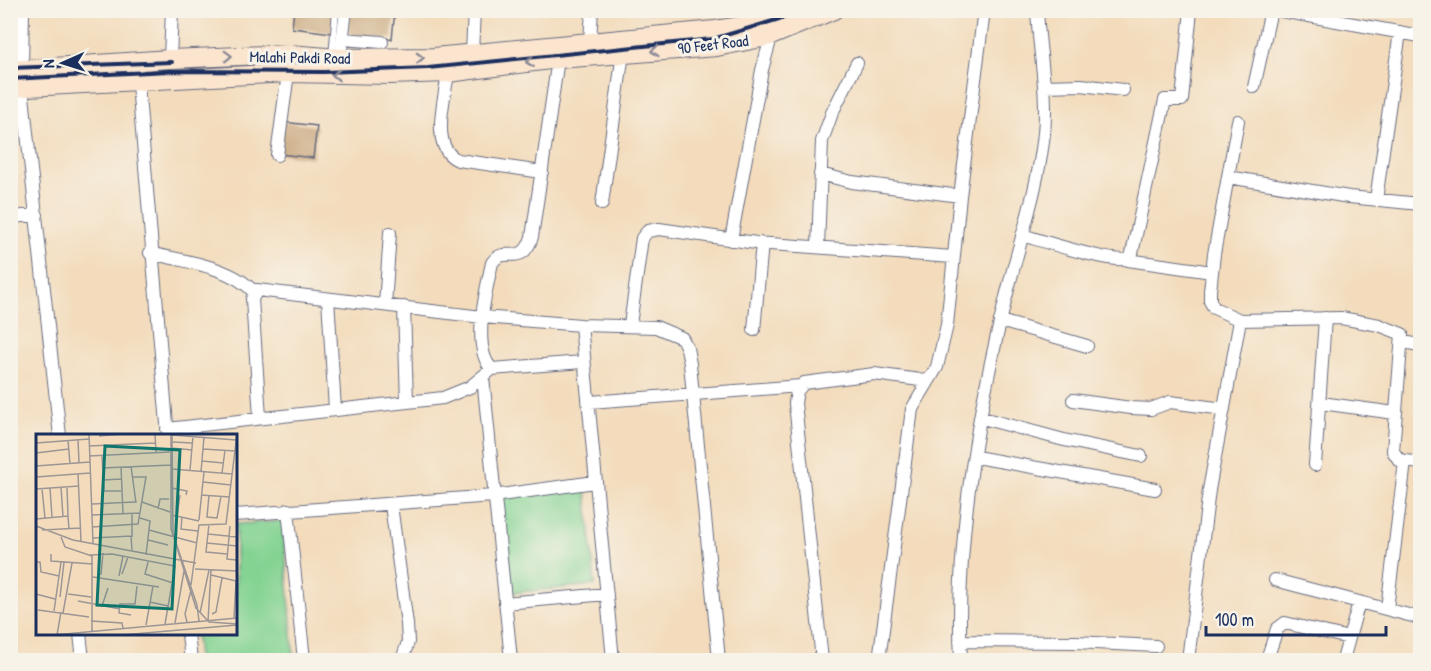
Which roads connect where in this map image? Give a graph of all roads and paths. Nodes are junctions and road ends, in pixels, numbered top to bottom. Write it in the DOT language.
graph roads {
  1 [pos="23,10"];
  2 [pos="172,10"];
  3 [pos="336,10"];
  4 [pos="346,10"];
  5 [pos="474,10"];
  6 [pos="592,10"];
  7 [pos="795,10"];
  8 [pos="834,10"];
  9 [pos="984,10"];
  10 [pos="1037,10"];
  11 [pos="1191,10"];
  12 [pos="1271,10"];
  13 [pos="1276,10"];
  14 [pos="775,22"];
  15 [pos="1400,32"];
  16 [pos="1420,36"];
  17 [pos="342,39"];
  18 [pos="382,42"];
  19 [pos="589,49"];
  20 [pos="472,53"];
  21 [pos="623,53"];
  22 [pos="336,57"];
  23 [pos="170,59"];
  24 [pos="496,59"];
  25 [pos="558,59"];
  26 [pos="136,61"];
  27 [pos="857,63"];
  28 [pos="288,73"];
  29 [pos="448,73"];
  30 [pos="16,79"];
  31 [pos="137,82"];
  32 [pos="1044,86"];
  33 [pos="1254,87"];
  34 [pos="1123,90"];
  35 [pos="1238,122"];
  36 [pos="277,156"];
  37 [pos="542,172"];
  38 [pos="820,174"];
  39 [pos="1228,177"];
  40 [pos="960,196"];
  41 [pos="1376,200"];
  42 [pos="602,204"];
  43 [pos="1420,204"];
  44 [pos="37,215"];
  45 [pos="10,218"];
  46 [pos="390,233"];
  47 [pos="1022,235"];
  48 [pos="731,240"];
  49 [pos="762,243"];
  50 [pos="818,247"];
  51 [pos="150,253"];
  52 [pos="953,257"];
  53 [pos="1128,260"];
  54 [pos="1212,272"];
  55 [pos="254,292"];
  56 [pos="328,299"];
  57 [pos="385,305"];
  58 [pos="404,307"];
  59 [pos="482,317"];
  60 [pos="1325,318"];
  61 [pos="1240,320"];
  62 [pos="1000,321"];
  63 [pos="581,325"];
  64 [pos="630,325"];
  65 [pos="754,330"];
  66 [pos="1403,342"];
  67 [pos="1420,345"];
  68 [pos="1087,346"];
  69 [pos="584,362"];
  70 [pos="488,373"];
  71 [pos="927,381"];
  72 [pos="800,386"];
  73 [pos="693,394"];
  74 [pos="1073,400"];
  75 [pos="407,402"];
  76 [pos="590,402"];
  77 [pos="1321,404"];
  78 [pos="335,409"];
  79 [pos="1224,409"];
  80 [pos="1395,413"];
  81 [pos="260,417"];
  82 [pos="982,418"];
  83 [pos="167,432"];
  84 [pos="60,434"];
  85 [pos="1142,456"];
  86 [pos="976,457"];
  87 [pos="1405,462"];
  88 [pos="1420,463"];
  89 [pos="1315,465"];
  90 [pos="595,482"];
  91 [pos="1155,489"];
  92 [pos="493,496"];
  93 [pos="391,505"];
  94 [pos="288,510"];
  95 [pos="237,515"];
  96 [pos="1275,580"];
  97 [pos="607,594"];
  98 [pos="1359,602"];
  99 [pos="505,603"];
  100 [pos="1387,609"];
  101 [pos="1420,618"];
  102 [pos="80,635"];
  103 [pos="188,635"];
  104 [pos="1349,638"];
  105 [pos="960,641"];
  106 [pos="1156,646"];
  107 [pos="1269,653"];
  108 [pos="405,659"];
  109 [pos="83,660"];
  110 [pos="191,660"];
  111 [pos="304,660"];
  112 [pos="511,660"];
  113 [pos="613,660"];
  114 [pos="719,660"];
  115 [pos="822,660"];
  116 [pos="879,660"];
  117 [pos="961,660"];
  118 [pos="1188,660"];
  119 [pos="1343,660"];
  1 -- 30 [label="street"];
  2 -- 23 [label="street"];
  3 -- 22 [label="lane"];
  4 -- 17 [label="street"];
  5 -- 20 [label="street"];
  6 -- 19 [label="street"];
  7 -- 14 [label="main road, 90 Feet Road"];
  8 -- 14 [label="main road, 90 Feet Road"];
  9 -- 40 [label="street"];
  10 -- 32 [label="street"];
  11 -- 53 [label="street"];
  12 -- 33 [label="street"];
  13 -- 15 [label="street"];
  14 -- 19 [label="main road, 90 Feet Road"];
  14 -- 21 [label="main road, 90 Feet Road, one-way"];
  14 -- 48 [label="street"];
  15 -- 16 [label="street"];
  15 -- 41 [label="street"];
  17 -- 18 [label="street"];
  17 -- 22 [label="street"];
  19 -- 21 [label="main road, 90 Feet Road"];
  19 -- 24 [label="main road, Malahi Pakdi Road"];
  19 -- 25 [label="main road, Malahi Pakdi Road"];
  22 -- 20 [label="main road, Malahi Pakdi Road, one-way"];
  20 -- 24 [label="main road, Malahi Pakdi Road"];
  21 -- 42 [label="street"];
  23 -- 22 [label="main road, Malahi Pakdi Road, one-way"];
  23 -- 26 [label="main road, Malahi Pakdi Road"];
  25 -- 24 [label="main road, Malahi Pakdi Road, one-way"];
  24 -- 29 [label="main road, Malahi Pakdi Road"];
  25 -- 37 [label="street"];
  26 -- 30 [label="main road, Malahi Pakdi Road"];
  26 -- 31 [label="street"];
  27 -- 38 [label="street"];
  29 -- 28 [label="main road, Malahi Pakdi Road, one-way"];
  28 -- 31 [label="main road, Malahi Pakdi Road"];
  28 -- 36 [label="street"];
  29 -- 37 [label="street"];
  30 -- 31 [label="main road, Malahi Pakdi Road"];
  30 -- 44 [label="street"];
  31 -- 51 [label="street"];
  32 -- 34 [label="street"];
  32 -- 47 [label="street"];
  35 -- 39 [label="street"];
  37 -- 59 [label="street"];
  38 -- 40 [label="street"];
  38 -- 50 [label="street"];
  39 -- 41 [label="street"];
  39 -- 54 [label="street"];
  40 -- 52 [label="street"];
  41 -- 43 [label="street"];
  44 -- 45 [label="street"];
  44 -- 84 [label="street"];
  46 -- 57 [label="street"];
  47 -- 53 [label="street"];
  47 -- 62 [label="street"];
  48 -- 49 [label="street"];
  48 -- 64 [label="street"];
  49 -- 50 [label="street"];
  49 -- 65 [label="street"];
  50 -- 52 [label="street"];
  51 -- 55 [label="street"];
  51 -- 83 [label="street"];
  52 -- 71 [label="street"];
  53 -- 54 [label="street"];
  54 -- 61 [label="street"];
  55 -- 56 [label="street"];
  55 -- 81 [label="street"];
  56 -- 57 [label="street"];
  56 -- 78 [label="street"];
  57 -- 58 [label="street"];
  58 -- 59 [label="street"];
  58 -- 75 [label="street"];
  59 -- 63 [label="street"];
  59 -- 70 [label="street"];
  60 -- 61 [label="street"];
  60 -- 66 [label="street"];
  60 -- 77 [label="street"];
  61 -- 79 [label="street"];
  62 -- 68 [label="street"];
  62 -- 82 [label="street"];
  63 -- 64 [label="street"];
  63 -- 69 [label="street"];
  64 -- 73 [label="street"];
  66 -- 67 [label="street"];
  66 -- 80 [label="street"];
  69 -- 70 [label="street"];
  69 -- 76 [label="street"];
  70 -- 75 [label="street"];
  70 -- 92 [label="street"];
  71 -- 72 [label="street"];
  71 -- 116 [label="street"];
  72 -- 73 [label="street"];
  72 -- 115 [label="street"];
  73 -- 76 [label="street"];
  73 -- 114 [label="street"];
  74 -- 79 [label="street"];
  75 -- 78 [label="street"];
  76 -- 90 [label="street"];
  77 -- 80 [label="street"];
  77 -- 89 [label="street"];
  78 -- 81 [label="street"];
  79 -- 118 [label="street"];
  80 -- 87 [label="street"];
  81 -- 83 [label="street"];
  82 -- 85 [label="street"];
  82 -- 86 [label="street"];
  86 -- 91 [label="street"];
  86 -- 105 [label="street"];
  87 -- 88 [label="street"];
  87 -- 100 [label="street"];
  90 -- 92 [label="street"];
  90 -- 97 [label="street"];
  92 -- 93 [label="street"];
  92 -- 99 [label="street"];
  93 -- 94 [label="street"];
  93 -- 108 [label="street"];
  94 -- 95 [label="street"];
  94 -- 111 [label="street"];
  96 -- 98 [label="street"];
  97 -- 99 [label="street"];
  97 -- 113 [label="street"];
  98 -- 100 [label="street"];
  98 -- 104 [label="street"];
  99 -- 112 [label="street"];
  100 -- 101 [label="street"];
  102 -- 109 [label="street"];
  103 -- 110 [label="street"];
  104 -- 107 [label="street"];
  104 -- 119 [label="street"];
  105 -- 106 [label="street"];
  105 -- 117 [label="street"];
}
